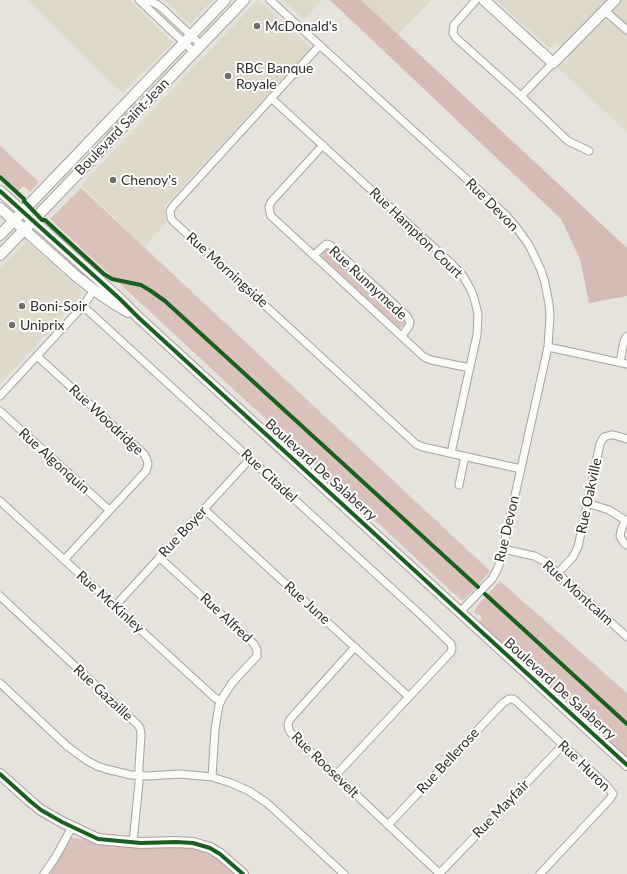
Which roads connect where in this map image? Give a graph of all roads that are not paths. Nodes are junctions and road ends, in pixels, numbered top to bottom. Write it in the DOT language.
graph roads {
  1 [pos="139,0"];
  2 [pos="148,0"];
  3 [pos="225,0"];
  4 [pos="244,0"];
  5 [pos="270,0"];
  6 [pos="476,0"];
  7 [pos="484,0"];
  8 [pos="615,0"];
  9 [pos="605,10"];
  10 [pos="627,30"];
  11 [pos="191,35"];
  12 [pos="184,43"];
  13 [pos="320,45"];
  14 [pos="197,48"];
  15 [pos="553,63"];
  16 [pos="520,96"];
  17 [pos="271,98"];
  18 [pos="323,145"];
  19 [pos="589,151"];
  20 [pos="0,191"];
  21 [pos="0,208"];
  22 [pos="23,211"];
  23 [pos="14,220"];
  24 [pos="33,220"];
  25 [pos="24,229"];
  26 [pos="0,235"];
  27 [pos="0,255"];
  28 [pos="314,256"];
  29 [pos="94,290"];
  30 [pos="83,306"];
  31 [pos="139,318"];
  32 [pos="402,336"];
  33 [pos="627,336"];
  34 [pos="548,347"];
  35 [pos="37,356"];
  36 [pos="623,363"];
  37 [pos="470,368"];
  38 [pos="0,396"];
  39 [pos="0,411"];
  40 [pos="627,439"];
  41 [pos="451,453"];
  42 [pos="465,456"];
  43 [pos="250,459"];
  44 [pos="521,469"];
  45 [pos="460,485"];
  46 [pos="0,500"];
  47 [pos="587,503"];
  48 [pos="204,509"];
  49 [pos="109,510"];
  50 [pos="626,521"];
  51 [pos="627,545"];
  52 [pos="503,549"];
  53 [pos="159,557"];
  54 [pos="64,560"];
  55 [pos="558,573"];
  56 [pos="0,596"];
  57 [pos="115,606"];
  58 [pos="460,612"];
  59 [pos="627,637"];
  60 [pos="355,647"];
  61 [pos="0,684"];
  62 [pos="409,697"];
  63 [pos="509,699"];
  64 [pos="221,701"];
  65 [pos="562,745"];
  66 [pos="627,765"];
  67 [pos="0,774"];
  68 [pos="139,775"];
  69 [pos="336,775"];
  70 [pos="212,777"];
  71 [pos="388,825"];
  72 [pos="72,827"];
  73 [pos="133,842"];
  74 [pos="44,874"];
  75 [pos="243,874"];
  76 [pos="344,874"];
  77 [pos="440,874"];
  78 [pos="540,874"];
  1 -- 12 [label="street"];
  2 -- 11 [label="street"];
  3 -- 11 [label="street, Boulevard Saint-Jean"];
  4 -- 14 [label="street, Boulevard Saint-Jean"];
  5 -- 13 [label="street, Rue Devon"];
  6 -- 16 [label="street"];
  7 -- 15 [label="street"];
  8 -- 9 [label="street"];
  9 -- 10 [label="street"];
  9 -- 15 [label="street"];
  11 -- 12 [label="street, Boulevard Saint-Jean"];
  11 -- 14 [label="street"];
  12 -- 14 [label="street"];
  12 -- 22 [label="street, Boulevard Saint-Jean"];
  13 -- 17 [label="street, Rue Morningside"];
  13 -- 34 [label="street, Rue Devon"];
  14 -- 24 [label="street, Boulevard Saint-Jean"];
  15 -- 16 [label="street"];
  16 -- 19 [label="street"];
  17 -- 18 [label="street, Rue Hampton Court"];
  17 -- 41 [label="street, Rue Morningside"];
  18 -- 28 [label="street, Rue Runnymede"];
  18 -- 37 [label="street, Rue Hampton Court"];
  20 -- 22 [label="street, Boulevard De Salaberry"];
  21 -- 23 [label="street, Boulevard De Salaberry"];
  22 -- 23 [label="street, Boulevard Saint-Jean"];
  22 -- 24 [label="street, Boulevard De Salaberry"];
  23 -- 25 [label="street, Boulevard De Salaberry"];
  23 -- 26 [label="street, Boulevard Saint-Jean"];
  24 -- 25 [label="street, Boulevard Saint-Jean"];
  24 -- 31 [label="street, Boulevard De Salaberry"];
  25 -- 27 [label="street, Boulevard Saint-Jean"];
  25 -- 29 [label="street, Boulevard De Salaberry"];
  28 -- 32 [label="street, Rue Runnymede"];
  28 -- 32 [label="street, Rue Runnymede"];
  29 -- 30 [label="street"];
  29 -- 31 [label="street, Boulevard De Salaberry"];
  30 -- 35 [label="street"];
  30 -- 43 [label="street, Rue Citadel"];
  31 -- 58 [label="street, Boulevard De Salaberry"];
  32 -- 37 [label="street, Rue Runnymede"];
  33 -- 36 [label="street"];
  34 -- 36 [label="street"];
  34 -- 44 [label="street, Rue Devon"];
  35 -- 38 [label="street"];
  35 -- 49 [label="street, Rue Woodridge"];
  37 -- 41 [label="street, Rue Hampton Court"];
  39 -- 49 [label="street, Rue Algonquin"];
  40 -- 47 [label="street, Rue Oakville"];
  41 -- 42 [label="street, Rue Morningside"];
  42 -- 44 [label="street, Rue Morningside"];
  42 -- 45 [label="street"];
  43 -- 48 [label="street, Rue Boyer"];
  43 -- 62 [label="street, Rue Citadel"];
  44 -- 52 [label="street, Rue Devon"];
  46 -- 54 [label="street, Rue McKinley"];
  47 -- 50 [label="street"];
  47 -- 55 [label="street, Rue Oakville"];
  48 -- 53 [label="street, Rue Boyer"];
  48 -- 60 [label="street, Rue June"];
  49 -- 54 [label="street, Rue Woodridge"];
  50 -- 51 [label="street"];
  52 -- 55 [label="street, Rue Montcalm"];
  52 -- 58 [label="street, Rue Devon"];
  53 -- 57 [label="street, Rue Boyer"];
  53 -- 64 [label="street, Rue Alfred"];
  54 -- 57 [label="street, Rue McKinley"];
  55 -- 59 [label="street, Rue Montcalm"];
  56 -- 68 [label="street, Rue Gazaille"];
  57 -- 64 [label="street, Rue McKinley"];
  58 -- 66 [label="street, Boulevard De Salaberry"];
  60 -- 62 [label="street, Rue June"];
  60 -- 69 [label="street, Rue Roosevelt"];
  61 -- 68 [label="street"];
  62 -- 69 [label="street"];
  63 -- 65 [label="street, Rue Huron"];
  63 -- 71 [label="street, Rue Bellerose"];
  64 -- 70 [label="street, Rue Alfred"];
  65 -- 77 [label="street, Rue Mayfair"];
  65 -- 78 [label="street, Rue Huron"];
  67 -- 72 [label="street"];
  68 -- 70 [label="street"];
  68 -- 73 [label="street, Rue Gazaille"];
  69 -- 71 [label="street, Rue Roosevelt"];
  70 -- 76 [label="street"];
  71 -- 77 [label="street, Rue Roosevelt"];
  72 -- 73 [label="street"];
  72 -- 74 [label="street"];
  73 -- 75 [label="street"];
}
